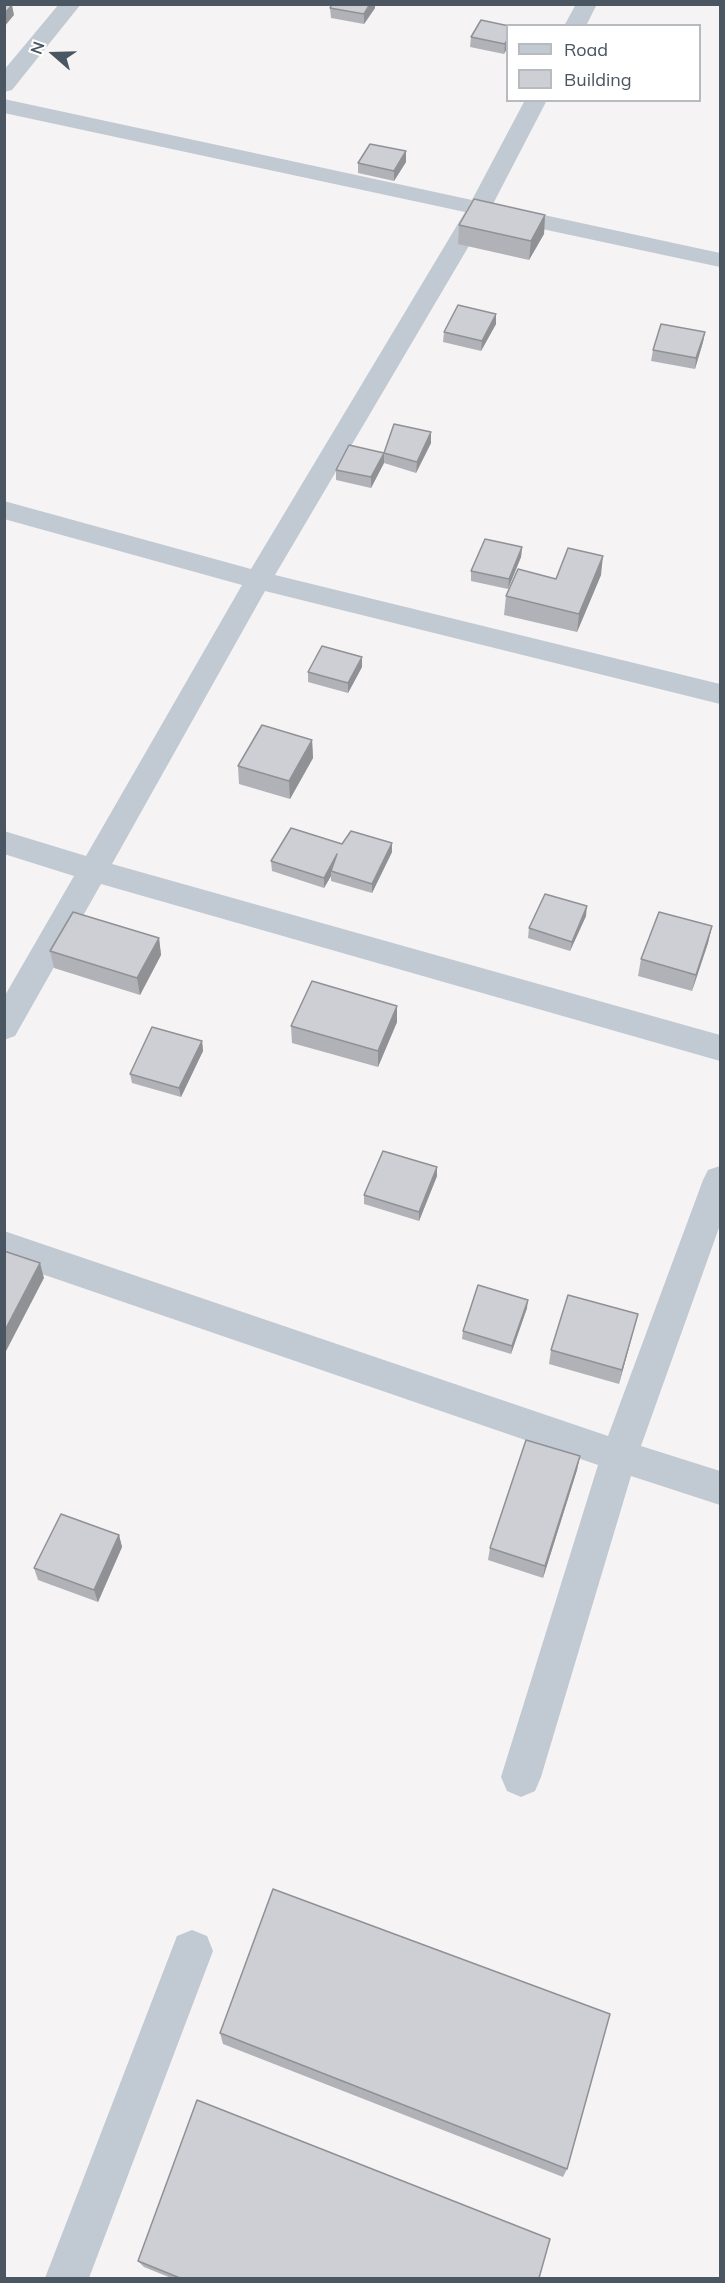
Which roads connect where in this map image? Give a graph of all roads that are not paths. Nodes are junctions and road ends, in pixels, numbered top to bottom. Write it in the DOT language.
graph roads {
  1 [pos="71,4"];
  2 [pos="586,4"];
  3 [pos="576,24"];
  4 [pos="4,85"];
  5 [pos="535,102"];
  6 [pos="4,106"];
  7 [pos="478,208"];
  8 [pos="720,260"];
  9 [pos="4,510"];
  10 [pos="258,580"];
  11 [pos="720,694"];
  12 [pos="4,842"];
  13 [pos="95,871"];
  14 [pos="4,1027"];
  15 [pos="720,1048"];
  16 [pos="720,1180"];
  17 [pos="4,1245"];
  18 [pos="619,1456"];
  19 [pos="720,1488"];
  20 [pos="521,1777"];
  21 [pos="192,1951"];
  22 [pos="67,2278"];
  1 -- 4 [label="street"];
  2 -- 3 [label="street"];
  5 -- 7 [label="street"];
  6 -- 7 [label="street"];
  7 -- 8 [label="street"];
  7 -- 10 [label="street"];
  9 -- 10 [label="street"];
  10 -- 11 [label="street"];
  10 -- 13 [label="street"];
  12 -- 13 [label="street"];
  13 -- 14 [label="street"];
  13 -- 15 [label="street"];
  16 -- 18 [label="street"];
  17 -- 18 [label="street"];
  18 -- 19 [label="street"];
  18 -- 20 [label="street"];
  21 -- 22 [label="street"];
}
